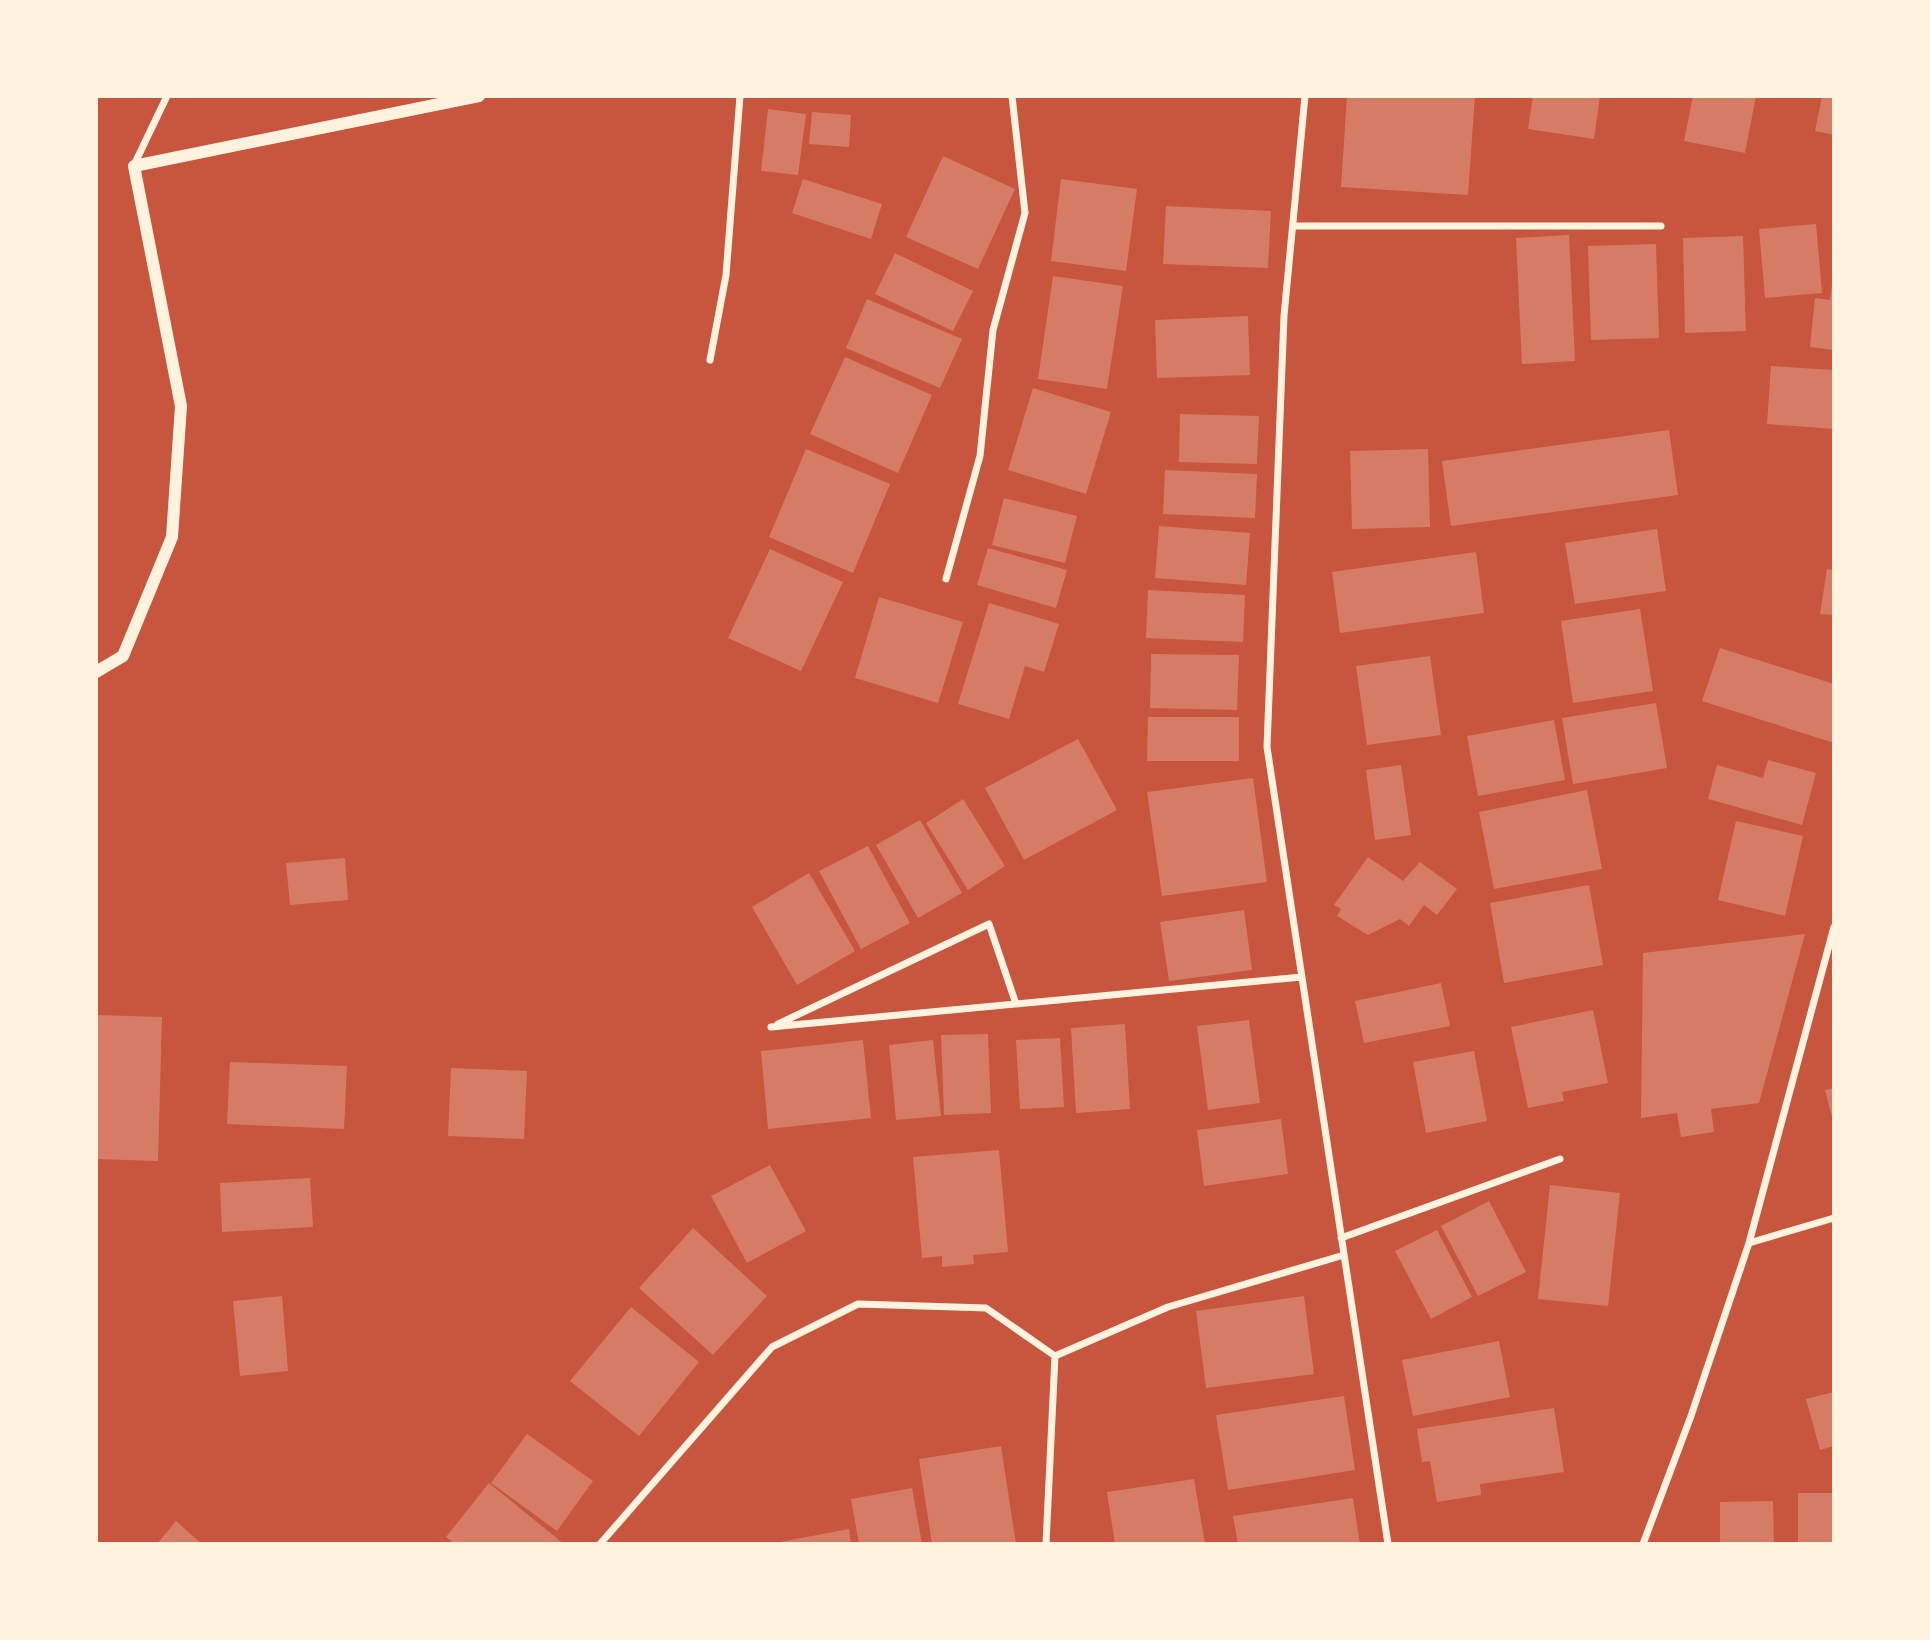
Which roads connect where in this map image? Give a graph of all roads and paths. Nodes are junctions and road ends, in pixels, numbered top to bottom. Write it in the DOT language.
graph roads {
  1 [pos="167,96"];
  2 [pos="479,96"];
  3 [pos="740,96"];
  4 [pos="1012,96"];
  5 [pos="1305,96"];
  6 [pos="134,166"];
  7 [pos="1293,226"];
  8 [pos="1661,226"];
  9 [pos="710,360"];
  10 [pos="946,579"];
  11 [pos="96,672"];
  12 [pos="1834,927"];
  13 [pos="1301,976"];
  14 [pos="1016,1004"];
  15 [pos="1560,1159"];
  16 [pos="1834,1218"];
  17 [pos="1341,1238"];
  18 [pos="1749,1243"];
  19 [pos="1345,1255"];
  20 [pos="1055,1356"];
  21 [pos="600,1544"];
  22 [pos="1046,1544"];
  23 [pos="1388,1544"];
  24 [pos="1643,1544"];
  1 -- 6 [label="street"];
  2 -- 6 [label="street"];
  3 -- 9 [label="street"];
  4 -- 10 [label="street"];
  5 -- 7 [label="street"];
  6 -- 11 [label="street"];
  7 -- 8 [label="street"];
  7 -- 13 [label="street"];
  12 -- 18 [label="street"];
  13 -- 14 [label="street"];
  13 -- 17 [label="street"];
  14 -- 14 [label="street"];
  15 -- 17 [label="street"];
  16 -- 18 [label="street"];
  17 -- 19 [label="street"];
  18 -- 24 [label="street"];
  19 -- 20 [label="street"];
  19 -- 23 [label="street"];
  20 -- 21 [label="street"];
  20 -- 22 [label="street"];
}
